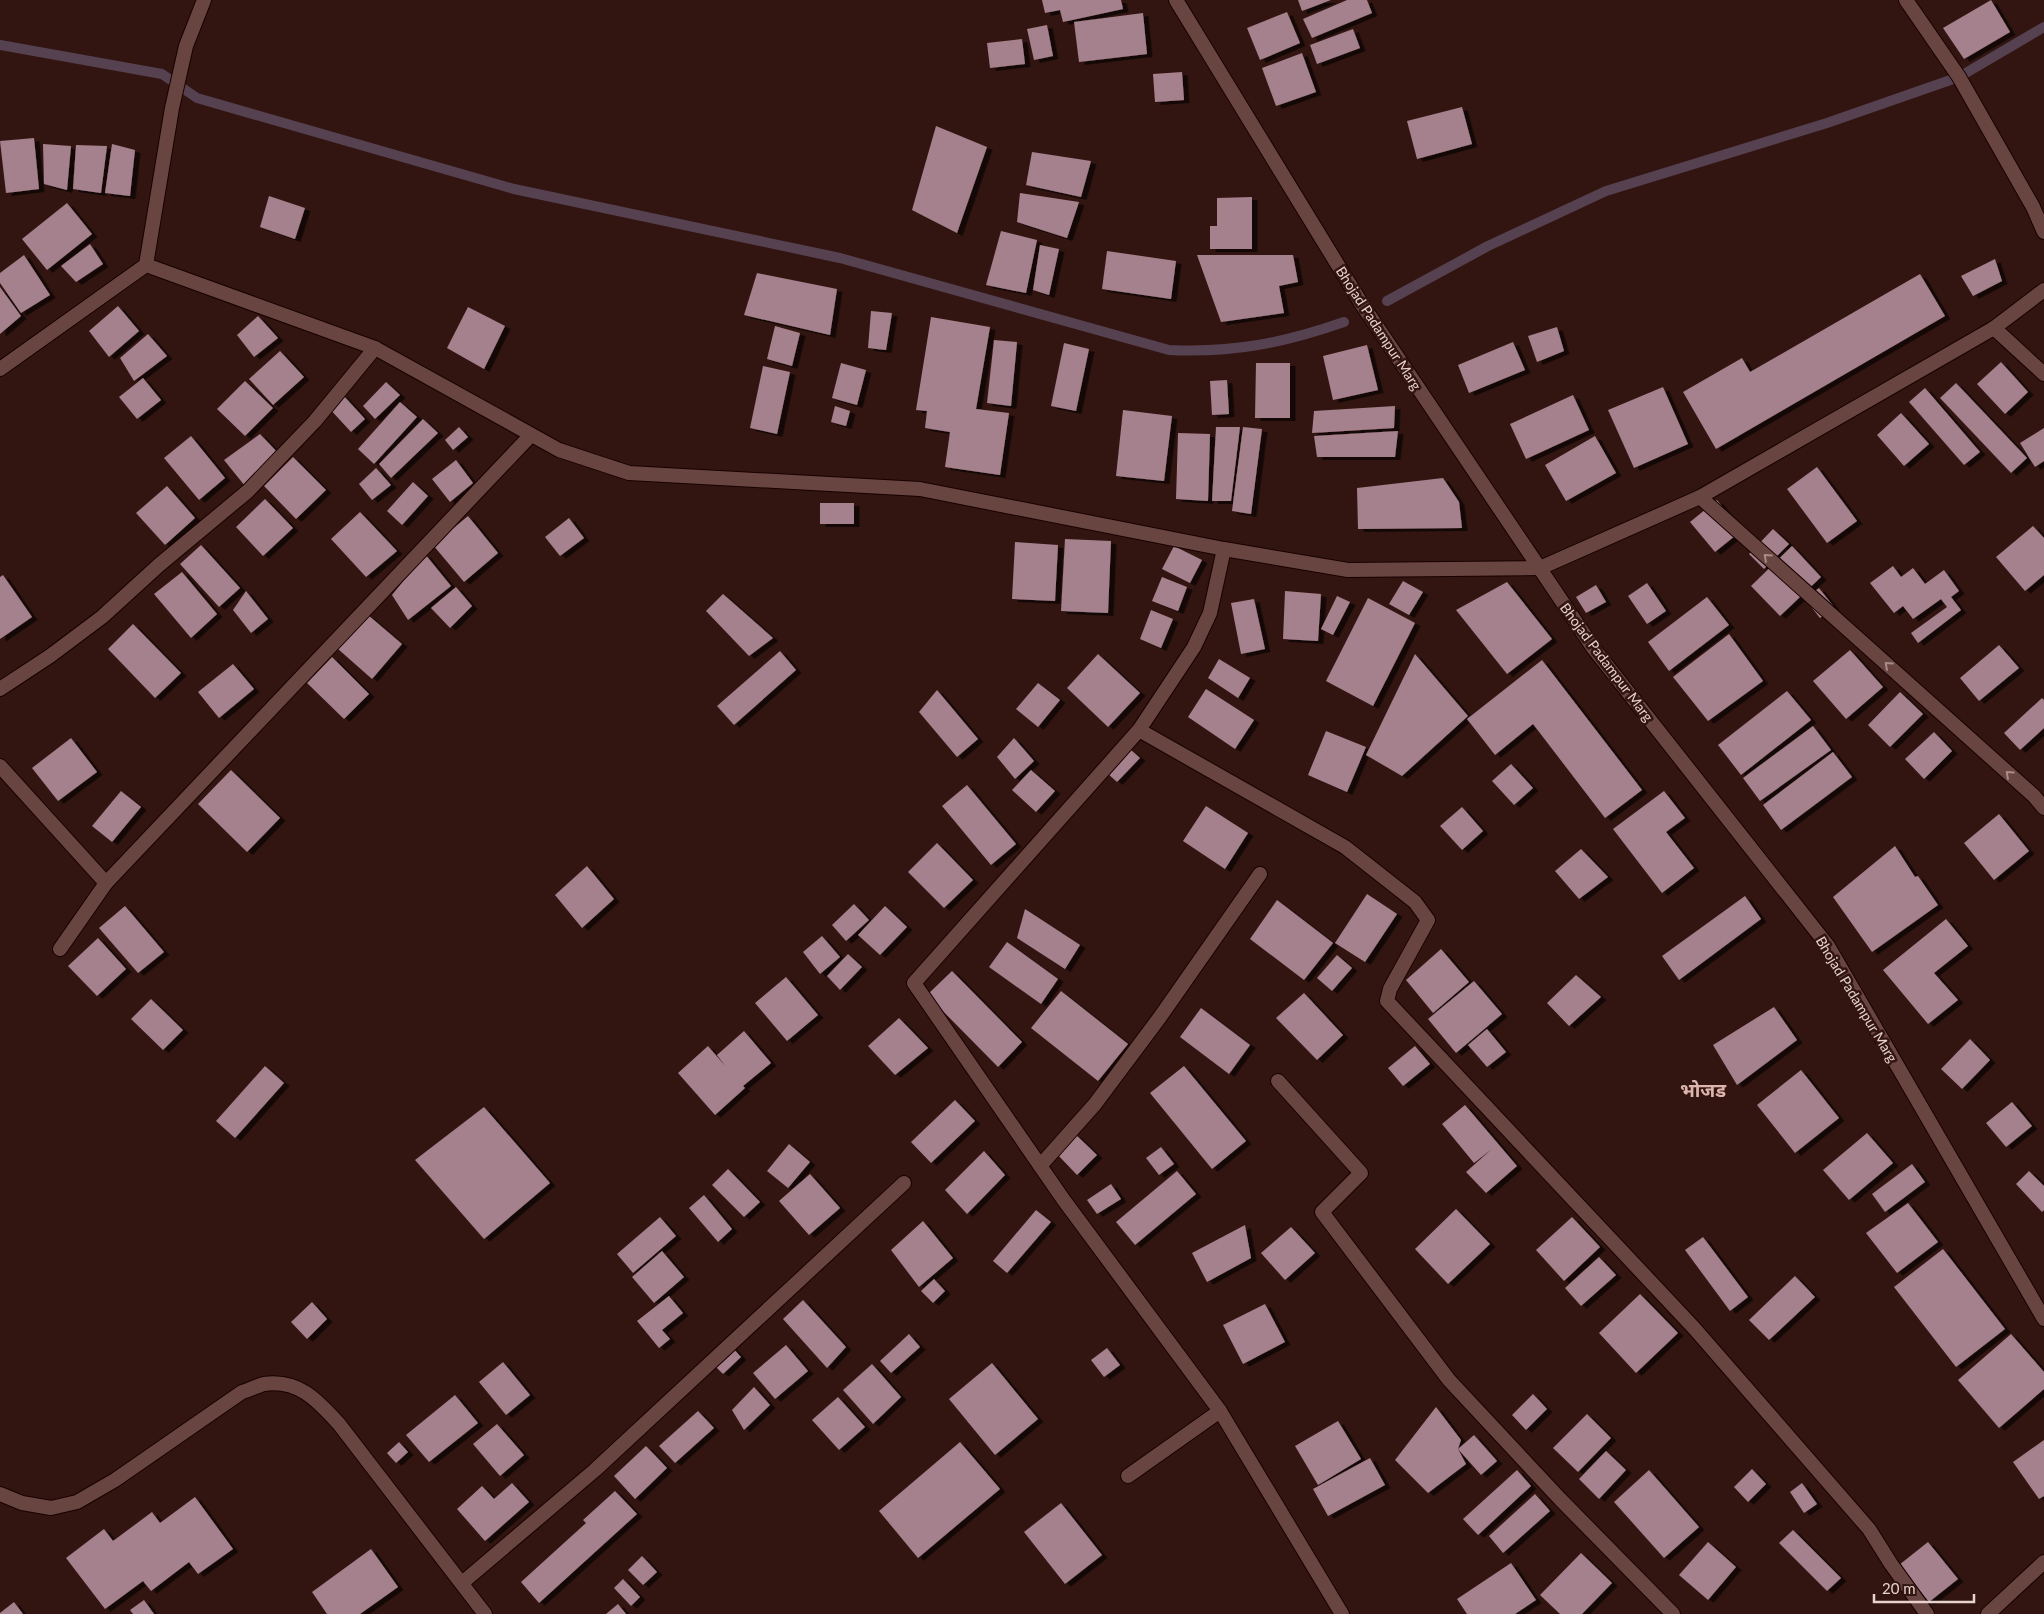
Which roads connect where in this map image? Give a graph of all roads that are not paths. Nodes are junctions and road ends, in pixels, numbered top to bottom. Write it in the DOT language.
graph roads {
  1 [pos="204,0"];
  2 [pos="1176,0"];
  3 [pos="1906,0"];
  4 [pos="2044,232"];
  5 [pos="146,265"];
  6 [pos="2044,290"];
  7 [pos="1994,328"];
  8 [pos="375,348"];
  9 [pos="0,368"];
  10 [pos="2044,374"];
  11 [pos="532,435"];
  12 [pos="1700,497"];
  13 [pos="1224,549"];
  14 [pos="1540,568"];
  15 [pos="0,689"];
  16 [pos="1139,730"];
  17 [pos="0,766"];
  18 [pos="2044,808"];
  19 [pos="1260,874"];
  20 [pos="106,883"];
  21 [pos="60,949"];
  22 [pos="1278,1081"];
  23 [pos="1040,1166"];
  24 [pos="904,1183"];
  25 [pos="2044,1320"];
  26 [pos="1220,1411"];
  27 [pos="1128,1476"];
  28 [pos="0,1494"];
  29 [pos="2044,1562"];
  30 [pos="462,1583"];
  31 [pos="485,1614"];
  32 [pos="1342,1614"];
  33 [pos="1673,1614"];
  34 [pos="1927,1614"];
  35 [pos="1988,1614"];
  1 -- 5 [label="street"];
  2 -- 14 [label="street, Bhojad Padampur Marg"];
  3 -- 4 [label="street"];
  5 -- 8 [label="street"];
  5 -- 9 [label="street"];
  6 -- 7 [label="street"];
  7 -- 10 [label="street"];
  7 -- 12 [label="street"];
  8 -- 11 [label="street"];
  8 -- 15 [label="street"];
  11 -- 13 [label="street"];
  11 -- 20 [label="street"];
  12 -- 14 [label="street"];
  18 -- 12 [label="street, one-way"];
  13 -- 14 [label="street"];
  13 -- 16 [label="street"];
  14 -- 25 [label="street, Bhojad Padampur Marg"];
  16 -- 23 [label="street"];
  16 -- 34 [label="street"];
  17 -- 20 [label="street"];
  19 -- 23 [label="street"];
  20 -- 21 [label="street"];
  22 -- 33 [label="street"];
  23 -- 26 [label="street"];
  24 -- 30 [label="street"];
  26 -- 27 [label="street"];
  26 -- 32 [label="street"];
  28 -- 30 [label="street"];
  29 -- 35 [label="street"];
  30 -- 31 [label="street"];
}
